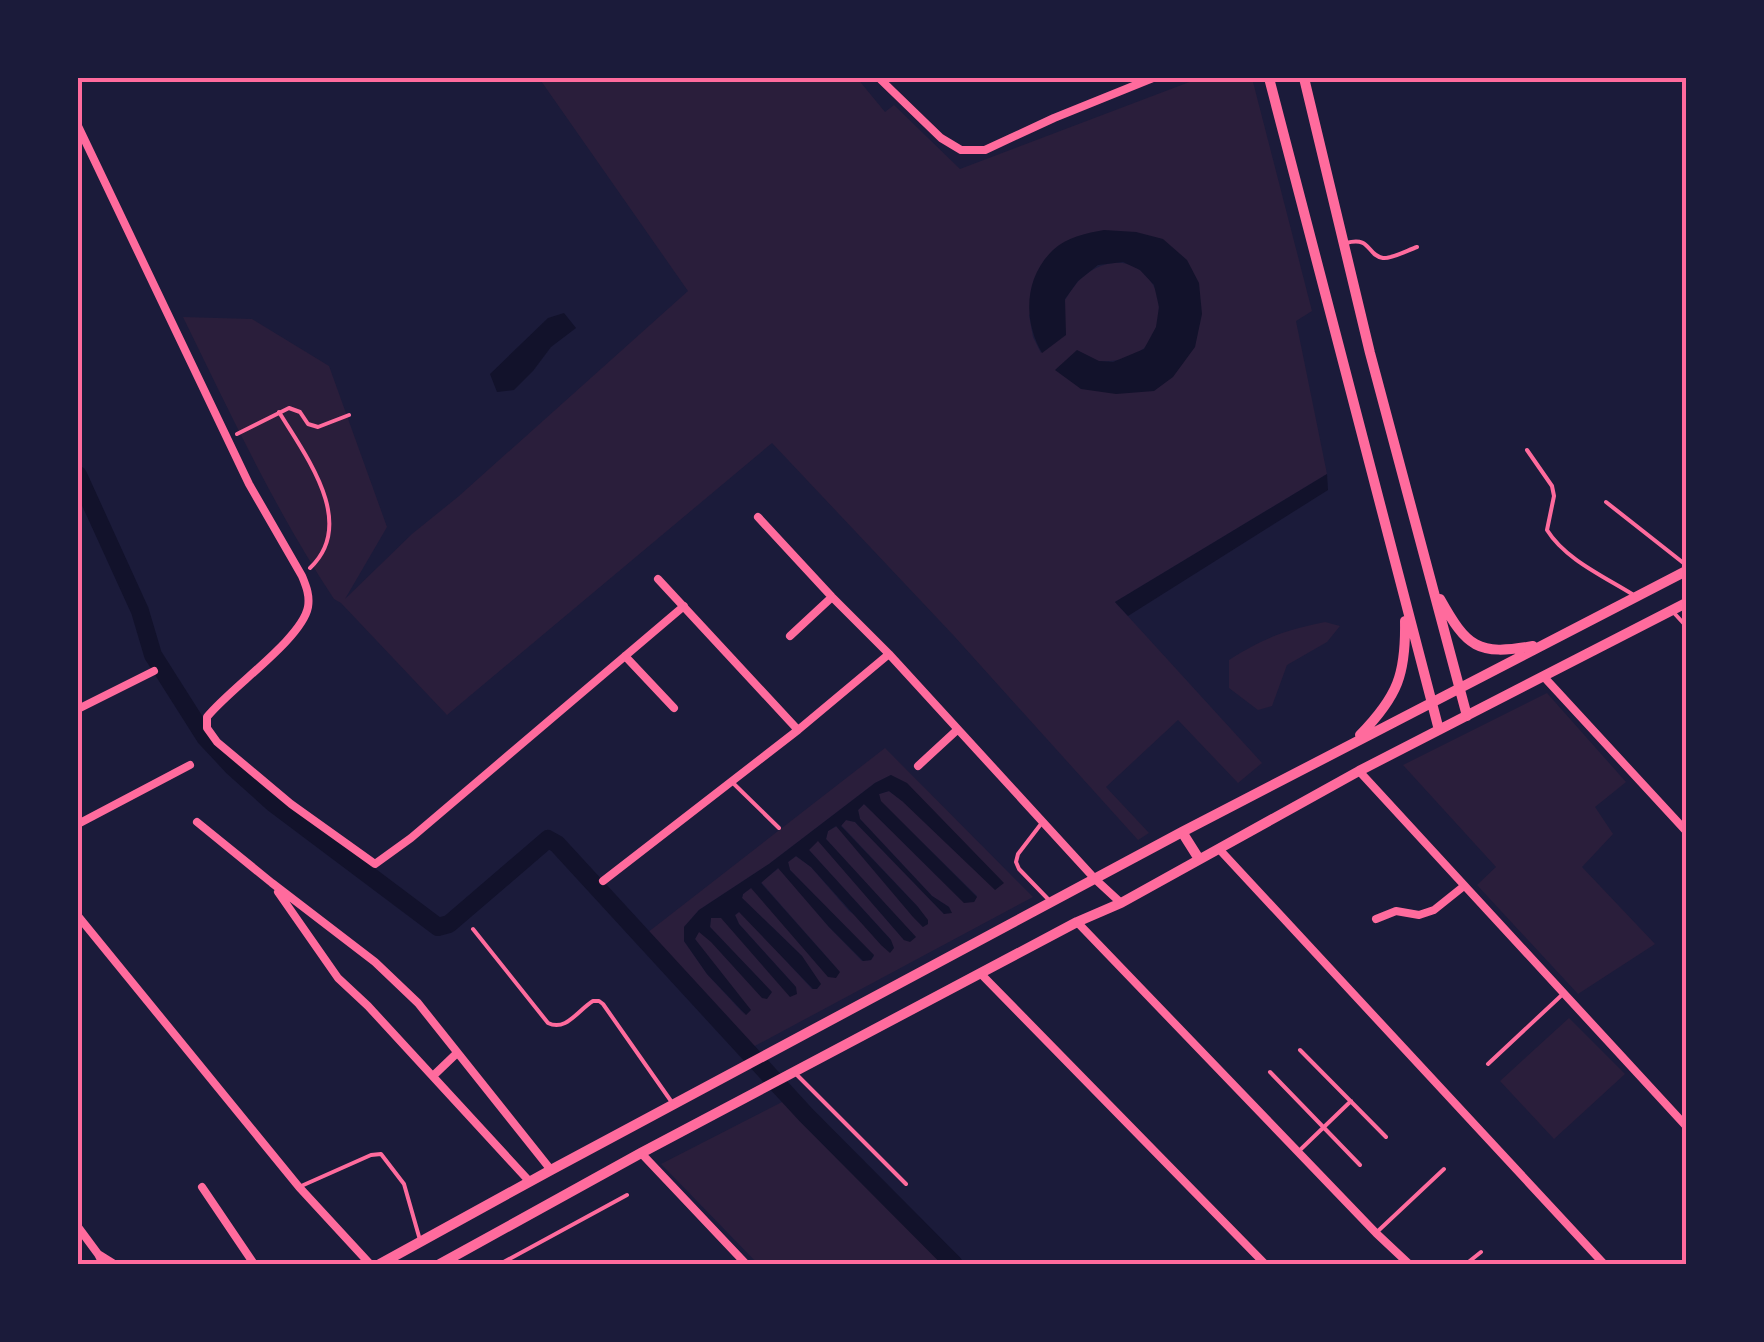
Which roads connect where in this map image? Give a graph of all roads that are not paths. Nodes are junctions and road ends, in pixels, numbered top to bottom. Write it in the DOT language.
graph roads {
  1 [pos="879,78"];
  2 [pos="1153,78"];
  3 [pos="1269,78"];
  4 [pos="1304,78"];
  5 [pos="78,126"];
  6 [pos="1344,244"];
  7 [pos="1417,246"];
  8 [pos="1527,450"];
  9 [pos="1606,502"];
  10 [pos="758,517"];
  11 [pos="1426,566"];
  12 [pos="1686,568"];
  13 [pos="658,579"];
  14 [pos="1400,587"];
  15 [pos="832,597"];
  16 [pos="1636,597"];
  17 [pos="1686,603"];
  18 [pos="684,606"];
  19 [pos="1672,610"];
  20 [pos="1686,626"];
  21 [pos="1562,634"];
  22 [pos="790,636"];
  23 [pos="888,654"];
  24 [pos="625,656"];
  25 [pos="154,671"];
  26 [pos="1544,676"];
  27 [pos="1458,688"];
  28 [pos="1431,702"];
  29 [pos="674,708"];
  30 [pos="78,709"];
  31 [pos="1467,716"];
  32 [pos="798,730"];
  33 [pos="957,730"];
  34 [pos="1439,730"];
  35 [pos="1330,755"];
  36 [pos="190,765"];
  37 [pos="918,766"];
  38 [pos="1359,771"];
  39 [pos="730,781"];
  40 [pos="197,822"];
  41 [pos="1042,822"];
  42 [pos="78,824"];
  43 [pos="779,828"];
  44 [pos="1686,830"];
  45 [pos="1182,832"];
  46 [pos="1220,849"];
  47 [pos="1199,858"];
  48 [pos="1095,879"];
  49 [pos="603,880"];
  50 [pos="272,883"];
  51 [pos="1464,886"];
  52 [pos="1051,902"];
  53 [pos="1121,903"];
  54 [pos="78,916"];
  55 [pos="1376,919"];
  56 [pos="1077,922"];
  57 [pos="472,928"];
  58 [pos="981,974"];
  59 [pos="1564,993"];
  60 [pos="1300,1050"];
  61 [pos="458,1053"];
  62 [pos="1488,1064"];
  63 [pos="793,1072"];
  64 [pos="1270,1072"];
  65 [pos="433,1076"];
  66 [pos="1351,1101"];
  67 [pos="674,1104"];
  68 [pos="1686,1126"];
  69 [pos="1324,1128"];
  70 [pos="1386,1137"];
  71 [pos="1298,1152"];
  72 [pos="641,1154"];
  73 [pos="1360,1165"];
  74 [pos="551,1170"];
  75 [pos="1444,1170"];
  76 [pos="530,1182"];
  77 [pos="906,1184"];
  78 [pos="202,1187"];
  79 [pos="298,1187"];
  80 [pos="627,1195"];
  81 [pos="78,1227"];
  82 [pos="1376,1233"];
  83 [pos="421,1242"];
  84 [pos="1481,1252"];
  85 [pos="98,1254"];
  86 [pos="102,1264"];
  87 [pos="114,1264"];
  88 [pos="254,1264"];
  89 [pos="370,1264"];
  90 [pos="380,1264"];
  91 [pos="440,1264"];
  92 [pos="500,1264"];
  93 [pos="746,1264"];
  94 [pos="1265,1264"];
  95 [pos="1410,1264"];
  96 [pos="1466,1264"];
  97 [pos="1604,1264"];
  1 -- 2 [label="street"];
  3 -- 14 [label="street"];
  4 -- 6 [label="street"];
  5 -- 24 [label="street"];
  6 -- 7 [label="lane"];
  6 -- 11 [label="street"];
  8 -- 16 [label="lane"];
  9 -- 12 [label="lane"];
  10 -- 15 [label="street"];
  11 -- 21 [label="street"];
  11 -- 27 [label="street"];
  12 -- 16 [label="street"];
  13 -- 18 [label="street"];
  14 -- 28 [label="street"];
  14 -- 35 [label="street"];
  15 -- 22 [label="street"];
  15 -- 23 [label="street"];
  16 -- 21 [label="street"];
  17 -- 19 [label="street"];
  18 -- 24 [label="street"];
  18 -- 32 [label="street"];
  19 -- 20 [label="lane"];
  19 -- 26 [label="street"];
  21 -- 27 [label="street"];
  23 -- 32 [label="street"];
  23 -- 33 [label="street"];
  24 -- 29 [label="street"];
  25 -- 30 [label="street"];
  26 -- 31 [label="street"];
  26 -- 44 [label="street"];
  27 -- 28 [label="street"];
  27 -- 31 [label="street"];
  28 -- 34 [label="street"];
  28 -- 35 [label="street"];
  31 -- 34 [label="street"];
  32 -- 39 [label="street"];
  33 -- 37 [label="street"];
  33 -- 41 [label="street"];
  34 -- 38 [label="street"];
  35 -- 45 [label="street"];
  36 -- 42 [label="street"];
  38 -- 46 [label="street"];
  38 -- 51 [label="street"];
  39 -- 43 [label="lane"];
  39 -- 49 [label="street"];
  40 -- 50 [label="street"];
  41 -- 48 [label="street"];
  41 -- 52 [label="lane"];
  45 -- 47 [label="street"];
  45 -- 48 [label="street"];
  46 -- 47 [label="street"];
  46 -- 97 [label="street"];
  47 -- 53 [label="street"];
  48 -- 52 [label="street"];
  48 -- 53 [label="street"];
  50 -- 61 [label="street"];
  50 -- 65 [label="street"];
  51 -- 55 [label="street"];
  51 -- 59 [label="street"];
  52 -- 67 [label="street"];
  53 -- 56 [label="street"];
  54 -- 79 [label="street"];
  56 -- 58 [label="street"];
  56 -- 71 [label="street"];
  57 -- 67 [label="lane"];
  58 -- 63 [label="street"];
  58 -- 94 [label="street"];
  59 -- 62 [label="lane"];
  59 -- 68 [label="street"];
  60 -- 66 [label="lane"];
  61 -- 65 [label="street"];
  61 -- 74 [label="street"];
  63 -- 72 [label="street"];
  63 -- 77 [label="lane"];
  64 -- 69 [label="lane"];
  65 -- 76 [label="street"];
  66 -- 69 [label="lane"];
  66 -- 70 [label="lane"];
  67 -- 74 [label="street"];
  69 -- 71 [label="lane"];
  69 -- 73 [label="lane"];
  71 -- 82 [label="street"];
  72 -- 91 [label="street"];
  72 -- 93 [label="street"];
  74 -- 76 [label="street"];
  75 -- 82 [label="lane"];
  76 -- 83 [label="street"];
  78 -- 88 [label="street"];
  79 -- 83 [label="lane"];
  79 -- 89 [label="street"];
  80 -- 92 [label="lane"];
  81 -- 85 [label="street"];
  82 -- 95 [label="street"];
  83 -- 90 [label="street"];
  84 -- 96 [label="lane"];
  85 -- 86 [label="street"];
  85 -- 87 [label="street"];
}
